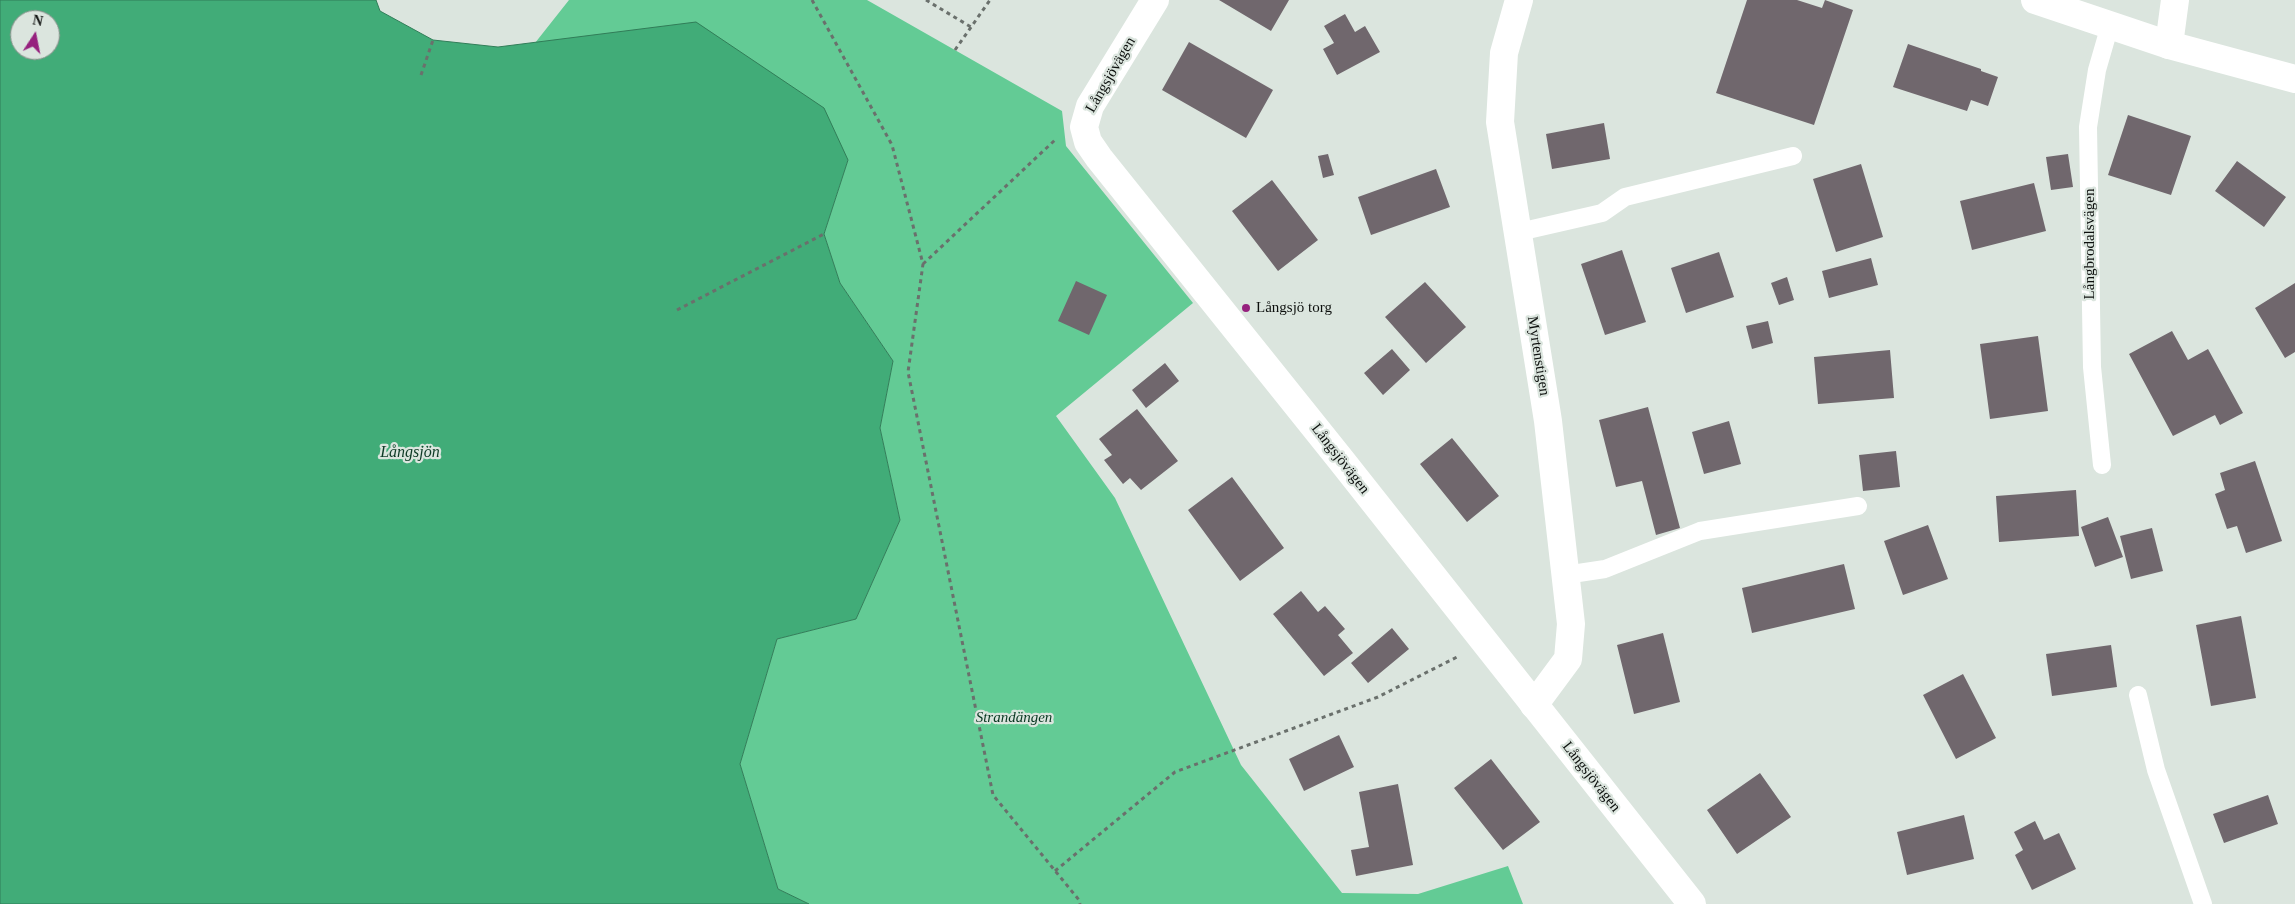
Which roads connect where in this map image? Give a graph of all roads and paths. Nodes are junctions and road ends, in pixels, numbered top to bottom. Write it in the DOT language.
graph roads {
  1 [pos="812,0"];
  2 [pos="926,0"];
  3 [pos="990,0"];
  4 [pos="1155,0"];
  5 [pos="1520,0"];
  6 [pos="2035,0"];
  7 [pos="2175,0"];
  8 [pos="2110,25"];
  9 [pos="971,27"];
  10 [pos="433,40"];
  11 [pos="2169,45"];
  12 [pos="955,50"];
  13 [pos="421,75"];
  14 [pos="2295,79"];
  15 [pos="1055,139"];
  16 [pos="1793,156"];
  17 [pos="1519,232"];
  18 [pos="824,234"];
  19 [pos="922,264"];
  20 [pos="677,310"];
  21 [pos="2102,465"];
  22 [pos="1858,506"];
  23 [pos="1565,575"];
  24 [pos="1484,644"];
  25 [pos="2138,695"];
  26 [pos="1534,705"];
  27 [pos="1055,871"];
  28 [pos="1080,904"];
  29 [pos="1692,904"];
  30 [pos="2203,904"];
  1 -- 19 [label="path"];
  2 -- 9 [label="path"];
  3 -- 9 [label="path"];
  4 -- 24 [label="street, Långsjövägen"];
  5 -- 17 [label="street, Myrtenstigen"];
  6 -- 8 [label="street"];
  7 -- 11 [label="street"];
  8 -- 11 [label="street"];
  8 -- 21 [label="lane, Långbrodalsvägen"];
  9 -- 12 [label="path"];
  10 -- 13 [label="path"];
  11 -- 14 [label="street"];
  15 -- 19 [label="path"];
  16 -- 17 [label="lane"];
  17 -- 23 [label="street, Myrtenstigen"];
  18 -- 20 [label="path"];
  19 -- 27 [label="path"];
  22 -- 23 [label="lane"];
  23 -- 26 [label="street, Myrtenstigen"];
  24 -- 26 [label="street, Långsjövägen"];
  24 -- 27 [label="path"];
  25 -- 30 [label="lane"];
  26 -- 29 [label="street, Långsjövägen"];
  27 -- 28 [label="path"];
}
